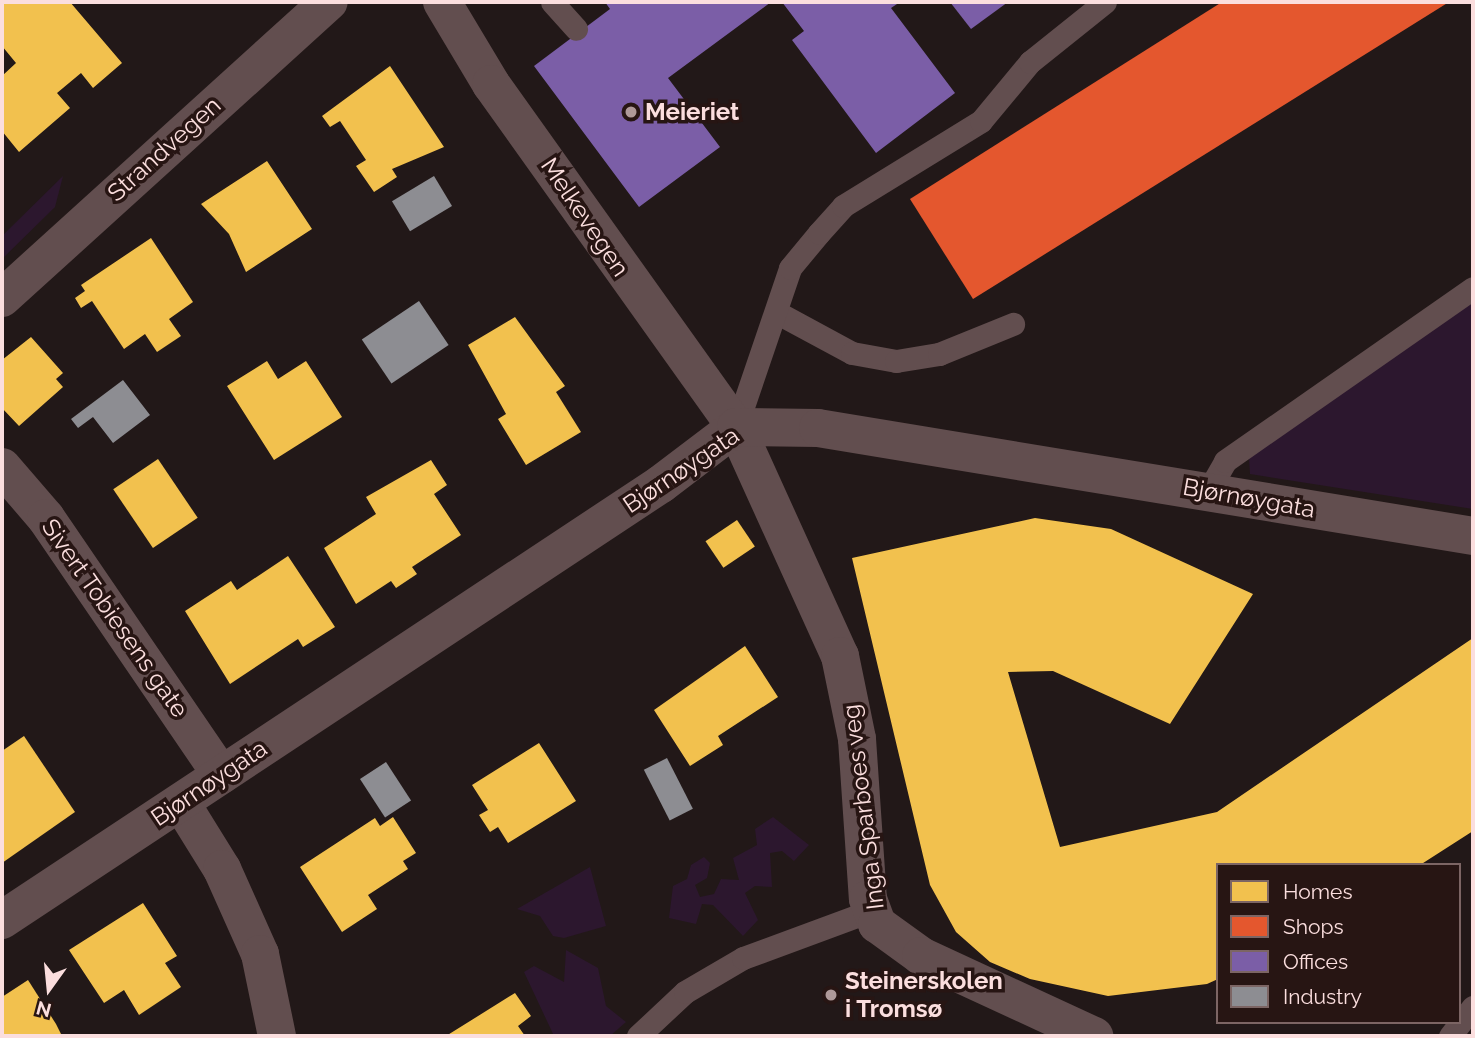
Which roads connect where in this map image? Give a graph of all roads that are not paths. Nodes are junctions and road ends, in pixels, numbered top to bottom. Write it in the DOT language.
graph roads {
  1 [pos="329,2"];
  2 [pos="442,2"];
  3 [pos="552,2"];
  4 [pos="1105,2"];
  5 [pos="576,29"];
  6 [pos="1473,288"];
  7 [pos="2,298"];
  8 [pos="776,312"];
  9 [pos="1013,324"];
  10 [pos="736,427"];
  11 [pos="2,467"];
  12 [pos="1209,491"];
  13 [pos="1473,536"];
  14 [pos="221,775"];
  15 [pos="181,803"];
  16 [pos="870,911"];
  17 [pos="2,920"];
  18 [pos="1473,1007"];
  19 [pos="1461,1022"];
  20 [pos="277,1036"];
  21 [pos="638,1036"];
  22 [pos="1094,1036"];
  1 -- 7 [label="street, Strandvegen"];
  2 -- 10 [label="street, Melkevegen"];
  3 -- 5 [label="lane"];
  4 -- 8 [label="lane"];
  6 -- 12 [label="lane"];
  8 -- 9 [label="lane"];
  8 -- 10 [label="lane"];
  10 -- 12 [label="street, Bjørnøygata"];
  10 -- 14 [label="street, Bjørnøygata"];
  10 -- 16 [label="street, Inga Sparboes veg"];
  11 -- 14 [label="street, Sivert Tobiesens gate"];
  12 -- 13 [label="street, Bjørnøygata"];
  14 -- 15 [label="street, Bjørnøygata"];
  15 -- 17 [label="street, Bjørnøygata"];
  15 -- 20 [label="street"];
  16 -- 21 [label="lane"];
  16 -- 22 [label="street, Inga Sparboes veg"];
  18 -- 19 [label="lane"];
}
